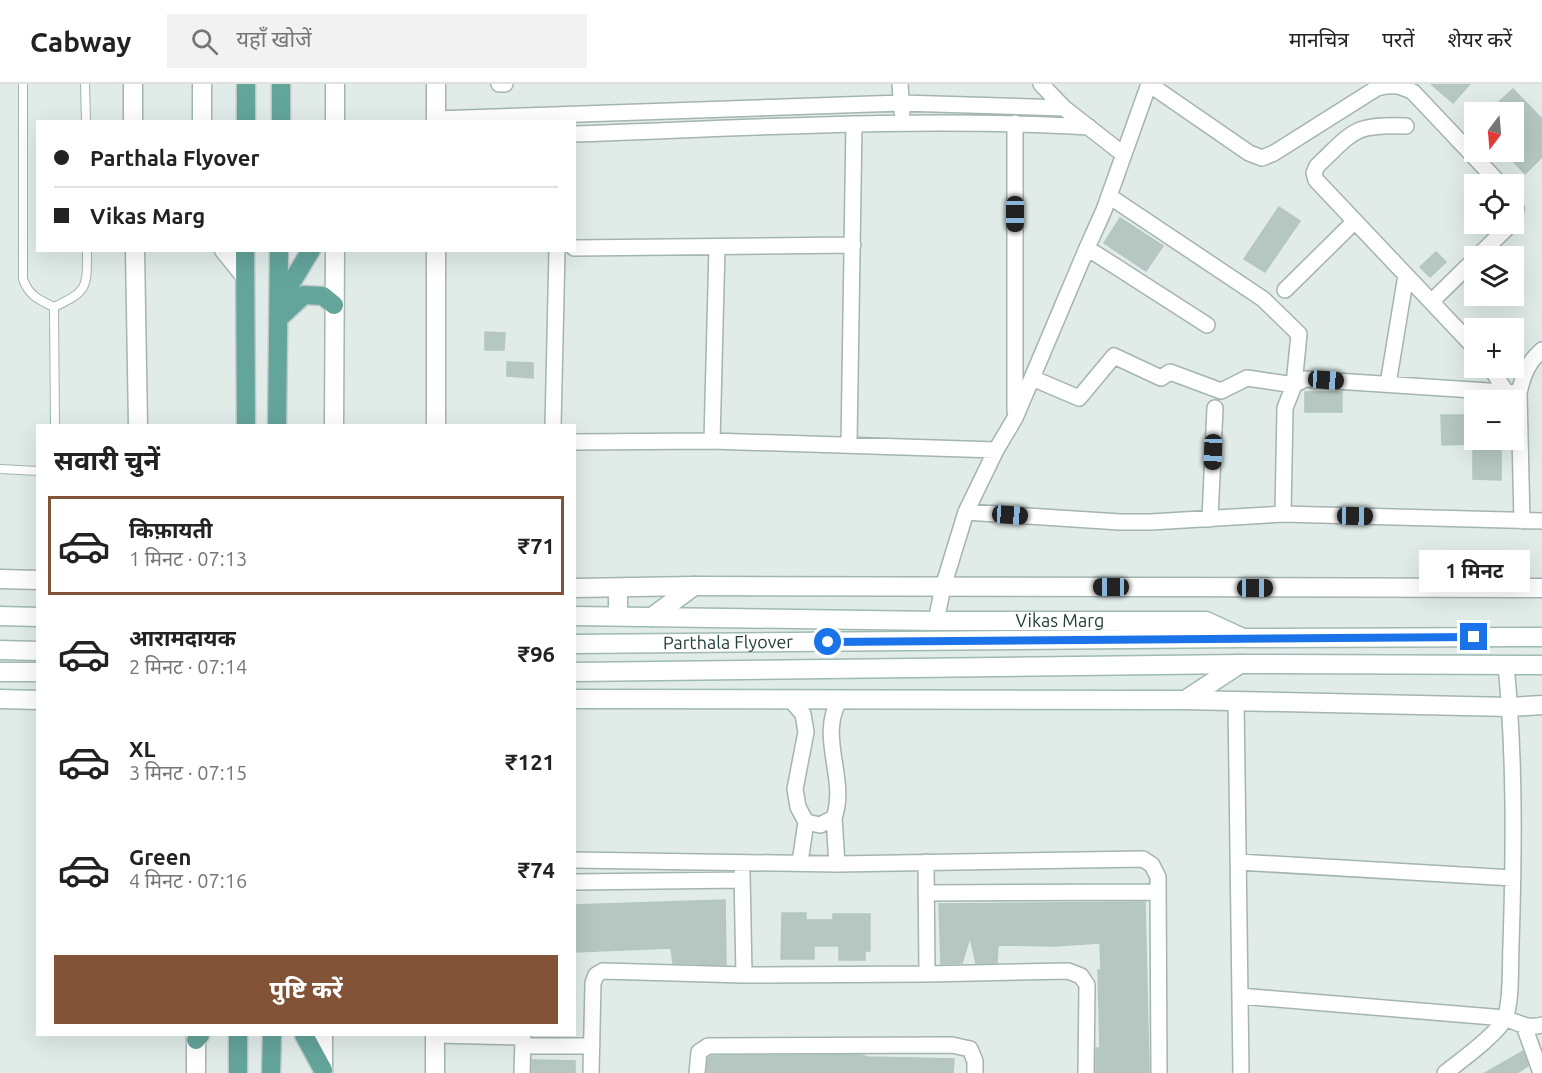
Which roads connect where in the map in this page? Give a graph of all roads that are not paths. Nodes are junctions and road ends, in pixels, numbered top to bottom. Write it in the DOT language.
graph roads {
  1 [pos="24,84"];
  2 [pos="85,84"];
  3 [pos="133,84"];
  4 [pos="202,84"];
  5 [pos="246,84"];
  6 [pos="281,84"];
  7 [pos="335,84"];
  8 [pos="436,84"];
  9 [pos="499,84"];
  10 [pos="505,84"];
  11 [pos="900,84"];
  12 [pos="1041,84"];
  13 [pos="1149,84"];
  14 [pos="901,103"];
  15 [pos="1064,108"];
  16 [pos="86,120"];
  17 [pos="133,120"];
  18 [pos="201,120"];
  19 [pos="246,120"];
  20 [pos="281,120"];
  21 [pos="335,120"];
  22 [pos="436,120"];
  23 [pos="1015,123"];
  24 [pos="854,124"];
  25 [pos="903,124"];
  26 [pos="1406,126"];
  27 [pos="1089,127"];
  28 [pos="576,134"];
  29 [pos="1123,154"];
  30 [pos="1491,174"];
  31 [pos="1109,196"];
  32 [pos="1355,221"];
  33 [pos="1500,234"];
  34 [pos="853,245"];
  35 [pos="1488,246"];
  36 [pos="717,247"];
  37 [pos="576,248"];
  38 [pos="1088,248"];
  39 [pos="87,252"];
  40 [pos="135,252"];
  41 [pos="226,252"];
  42 [pos="245,252"];
  43 [pos="279,252"];
  44 [pos="310,252"];
  45 [pos="335,252"];
  46 [pos="436,252"];
  47 [pos="557,252"];
  48 [pos="1464,270"];
  49 [pos="1406,275"];
  50 [pos="245,276"];
  51 [pos="1285,290"];
  52 [pos="1432,301"];
  53 [pos="334,305"];
  54 [pos="54,307"];
  55 [pos="279,312"];
  56 [pos="1207,325"];
  57 [pos="1464,336"];
  58 [pos="1542,350"];
  59 [pos="1032,378"];
  60 [pos="1500,378"];
  61 [pos="1388,384"];
  62 [pos="1293,385"];
  63 [pos="1471,390"];
  64 [pos="1510,390"];
  65 [pos="1515,390"];
  66 [pos="1215,408"];
  67 [pos="1015,418"];
  68 [pos="55,424"];
  69 [pos="138,424"];
  70 [pos="246,424"];
  71 [pos="277,424"];
  72 [pos="334,424"];
  73 [pos="436,424"];
  74 [pos="553,424"];
  75 [pos="712,441"];
  76 [pos="576,442"];
  77 [pos="849,444"];
  78 [pos="996,450"];
  79 [pos="1517,450"];
  80 [pos="0,469"];
  81 [pos="36,471"];
  82 [pos="966,512"];
  83 [pos="1283,514"];
  84 [pos="1210,519"];
  85 [pos="1522,521"];
  86 [pos="1542,521"];
  87 [pos="0,579"];
  88 [pos="36,580"];
  89 [pos="694,586"];
  90 [pos="943,587"];
  91 [pos="576,588"];
  92 [pos="618,588"];
  93 [pos="1542,588"];
  94 [pos="0,616"];
  95 [pos="576,616"];
  96 [pos="618,616"];
  97 [pos="36,617"];
  98 [pos="652,617"];
  99 [pos="936,621"];
  100 [pos="1542,637"];
  101 [pos="1243,638"];
  102 [pos="576,644"];
  103 [pos="0,651"];
  104 [pos="36,651"];
  105 [pos="1240,664"];
  106 [pos="1506,665"];
  107 [pos="1542,665"];
  108 [pos="0,672"];
  109 [pos="36,672"];
  110 [pos="576,672"];
  111 [pos="0,699"];
  112 [pos="576,699"];
  113 [pos="790,699"];
  114 [pos="36,700"];
  115 [pos="1185,700"];
  116 [pos="1236,700"];
  117 [pos="1542,705"];
  118 [pos="1510,707"];
  119 [pos="835,711"];
  120 [pos="804,719"];
  121 [pos="834,818"];
  122 [pos="806,822"];
  123 [pos="576,860"];
  124 [pos="742,862"];
  125 [pos="800,862"];
  126 [pos="926,862"];
  127 [pos="1238,862"];
  128 [pos="837,864"];
  129 [pos="1513,878"];
  130 [pos="742,880"];
  131 [pos="576,882"];
  132 [pos="1158,892"];
  133 [pos="926,893"];
  134 [pos="927,974"];
  135 [pos="744,975"];
  136 [pos="1240,996"];
  137 [pos="1506,1018"];
  138 [pos="1542,1024"];
  139 [pos="1524,1026"];
  140 [pos="238,1036"];
  141 [pos="272,1036"];
  142 [pos="305,1036"];
  143 [pos="323,1036"];
  144 [pos="436,1036"];
  145 [pos="458,1036"];
  146 [pos="198,1037"];
  147 [pos="523,1039"];
  148 [pos="592,1046"];
  149 [pos="323,1072"];
  150 [pos="196,1073"];
  151 [pos="238,1073"];
  152 [pos="271,1073"];
  153 [pos="435,1073"];
  154 [pos="522,1073"];
  155 [pos="591,1073"];
  156 [pos="697,1073"];
  157 [pos="975,1073"];
  158 [pos="1086,1073"];
  159 [pos="1159,1073"];
  160 [pos="1241,1073"];
  161 [pos="1446,1073"];
  162 [pos="1541,1073"];
  1 -- 54 [label="lane"];
  2 -- 16 [label="lane"];
  3 -- 17 [label="main road"];
  4 -- 18 [label="main road"];
  5 -- 19 [label="main road"];
  6 -- 20 [label="main road"];
  7 -- 21 [label="main road"];
  8 -- 22 [label="main road"];
  9 -- 10 [label="street"];
  11 -- 14 [label="street"];
  12 -- 15 [label="street"];
  13 -- 29 [label="street"];
  13 -- 30 [label="street"];
  14 -- 15 [label="street"];
  14 -- 22 [label="street"];
  14 -- 25 [label="street"];
  15 -- 27 [label="street"];
  23 -- 25 [label="street"];
  23 -- 27 [label="street"];
  23 -- 67 [label="street"];
  24 -- 25 [label="street"];
  24 -- 28 [label="street"];
  24 -- 34 [label="street"];
  26 -- 32 [label="street"];
  27 -- 29 [label="street"];
  29 -- 31 [label="street"];
  31 -- 38 [label="street"];
  31 -- 62 [label="street"];
  32 -- 49 [label="street"];
  32 -- 51 [label="street"];
  33 -- 35 [label="street"];
  34 -- 36 [label="street"];
  34 -- 77 [label="street"];
  36 -- 37 [label="street"];
  36 -- 75 [label="street"];
  38 -- 56 [label="street"];
  38 -- 59 [label="street"];
  39 -- 54 [label="lane"];
  40 -- 69 [label="main road"];
  41 -- 50 [label="main road"];
  42 -- 50 [label="main road"];
  43 -- 55 [label="main road"];
  44 -- 55 [label="main road"];
  45 -- 53 [label="main road"];
  46 -- 73 [label="main road"];
  47 -- 74 [label="street"];
  48 -- 52 [label="street"];
  49 -- 52 [label="street"];
  49 -- 61 [label="street"];
  50 -- 70 [label="main road"];
  52 -- 57 [label="street"];
  53 -- 55 [label="main road"];
  53 -- 72 [label="main road"];
  54 -- 68 [label="lane"];
  55 -- 71 [label="main road"];
  58 -- 65 [label="street"];
  59 -- 62 [label="street"];
  59 -- 67 [label="street"];
  60 -- 64 [label="street"];
  61 -- 62 [label="street"];
  61 -- 63 [label="street"];
  62 -- 83 [label="street"];
  66 -- 84 [label="street"];
  67 -- 78 [label="street"];
  75 -- 76 [label="street"];
  75 -- 77 [label="street"];
  77 -- 78 [label="street"];
  78 -- 82 [label="street"];
  79 -- 85 [label="street"];
  80 -- 81 [label="lane"];
  82 -- 84 [label="street"];
  82 -- 90 [label="street"];
  83 -- 84 [label="street"];
  83 -- 85 [label="street"];
  85 -- 86 [label="street"];
  87 -- 88 [label="main road"];
  89 -- 90 [label="main road"];
  89 -- 92 [label="main road"];
  89 -- 98 [label="main road"];
  90 -- 93 [label="main road"];
  90 -- 99 [label="street"];
  91 -- 92 [label="main road"];
  92 -- 96 [label="main road"];
  94 -- 97 [label="main road"];
  95 -- 96 [label="main road, Vikas Marg"];
  96 -- 98 [label="main road, Vikas Marg"];
  98 -- 99 [label="main road, Vikas Marg"];
  99 -- 101 [label="main road, Vikas Marg"];
  100 -- 101 [label="main road, Vikas Marg"];
  101 -- 102 [label="main road, Parthala Flyover"];
  103 -- 104 [label="main road"];
  105 -- 106 [label="main road"];
  105 -- 110 [label="main road, Parthala Flyover"];
  105 -- 115 [label="main road"];
  106 -- 107 [label="main road"];
  106 -- 118 [label="street"];
  108 -- 109 [label="main road"];
  111 -- 114 [label="main road"];
  112 -- 113 [label="main road"];
  113 -- 119 [label="main road"];
  113 -- 120 [label="street"];
  115 -- 116 [label="main road"];
  115 -- 119 [label="main road"];
  116 -- 118 [label="main road"];
  116 -- 127 [label="street"];
  117 -- 118 [label="main road"];
  118 -- 129 [label="street"];
  119 -- 120 [label="street"];
  119 -- 120 [label="street"];
  119 -- 121 [label="street"];
  120 -- 122 [label="street"];
  121 -- 122 [label="street"];
  121 -- 128 [label="street"];
  122 -- 125 [label="street"];
  123 -- 124 [label="street"];
  124 -- 125 [label="street"];
  124 -- 130 [label="street"];
  125 -- 128 [label="street"];
  126 -- 128 [label="street"];
  126 -- 132 [label="street"];
  126 -- 133 [label="street"];
  127 -- 129 [label="street"];
  127 -- 136 [label="street"];
  129 -- 137 [label="street"];
  130 -- 131 [label="street"];
  130 -- 135 [label="street"];
  132 -- 133 [label="street"];
  132 -- 159 [label="street"];
  133 -- 134 [label="street"];
  134 -- 135 [label="street"];
  134 -- 158 [label="street"];
  135 -- 148 [label="street"];
  136 -- 137 [label="street"];
  136 -- 160 [label="street"];
  137 -- 139 [label="street"];
  137 -- 161 [label="street"];
  138 -- 139 [label="street"];
  139 -- 162 [label="street"];
  140 -- 151 [label="main road"];
  141 -- 152 [label="main road"];
  142 -- 149 [label="main road"];
  143 -- 149 [label="main road"];
  144 -- 153 [label="main road"];
  145 -- 147 [label="street"];
  146 -- 150 [label="main road"];
  147 -- 148 [label="street"];
  147 -- 154 [label="street"];
  148 -- 155 [label="street"];
  156 -- 157 [label="street"];
}
